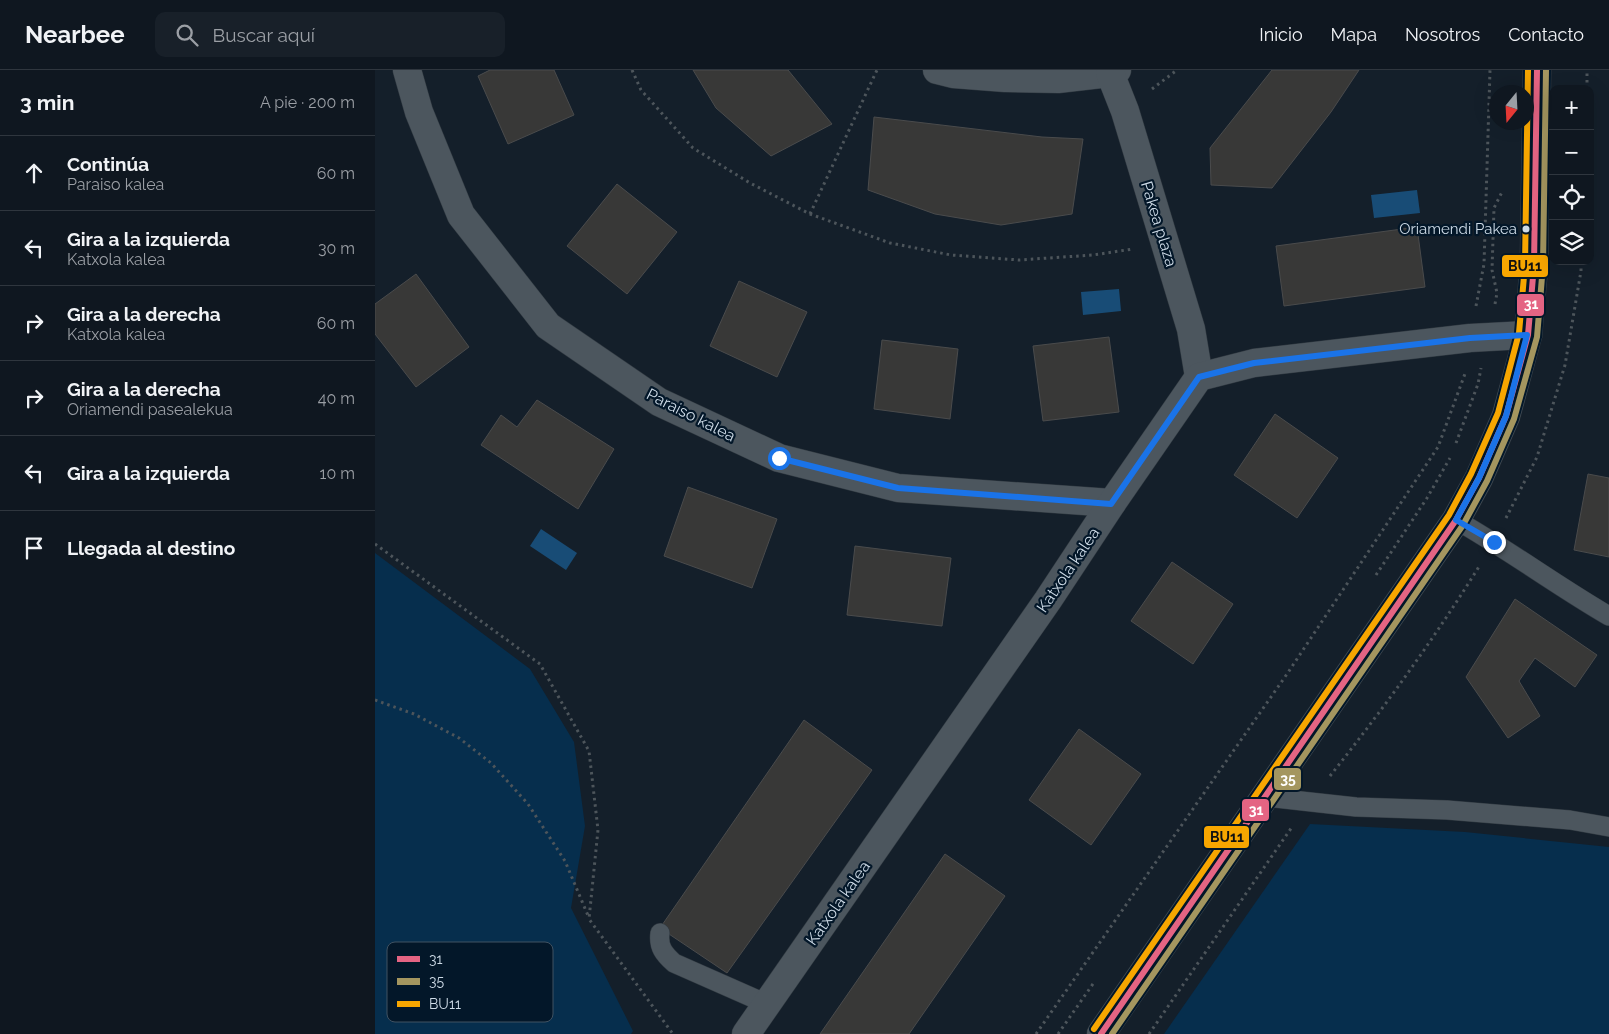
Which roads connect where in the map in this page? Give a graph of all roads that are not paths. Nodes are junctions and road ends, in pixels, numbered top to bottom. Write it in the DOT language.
graph roads {
  1 [pos="407,70"];
  2 [pos="937,70"];
  3 [pos="1537,70"];
  4 [pos="1113,72"];
  5 [pos="1527,335"];
  6 [pos="1199,377"];
  7 [pos="1111,504"];
  8 [pos="1456,520"];
  9 [pos="1609,616"];
  10 [pos="1265,797"];
  11 [pos="1609,827"];
  12 [pos="660,933"];
  13 [pos="767,1004"];
  14 [pos="746,1034"];
  15 [pos="1101,1034"];
  1 -- 7 [label="street, Paraiso kalea"];
  2 -- 4 [label="street, Pakea plaza"];
  3 -- 5 [label="street"];
  4 -- 6 [label="street, Pakea plaza"];
  5 -- 6 [label="street"];
  5 -- 8 [label="street"];
  6 -- 7 [label="street, Katxola kalea"];
  7 -- 13 [label="street, Katxola kalea"];
  8 -- 9 [label="lane"];
  8 -- 10 [label="street"];
  10 -- 11 [label="lane"];
  10 -- 15 [label="street"];
  12 -- 13 [label="lane"];
  13 -- 14 [label="street, Katxola kalea"];
}
